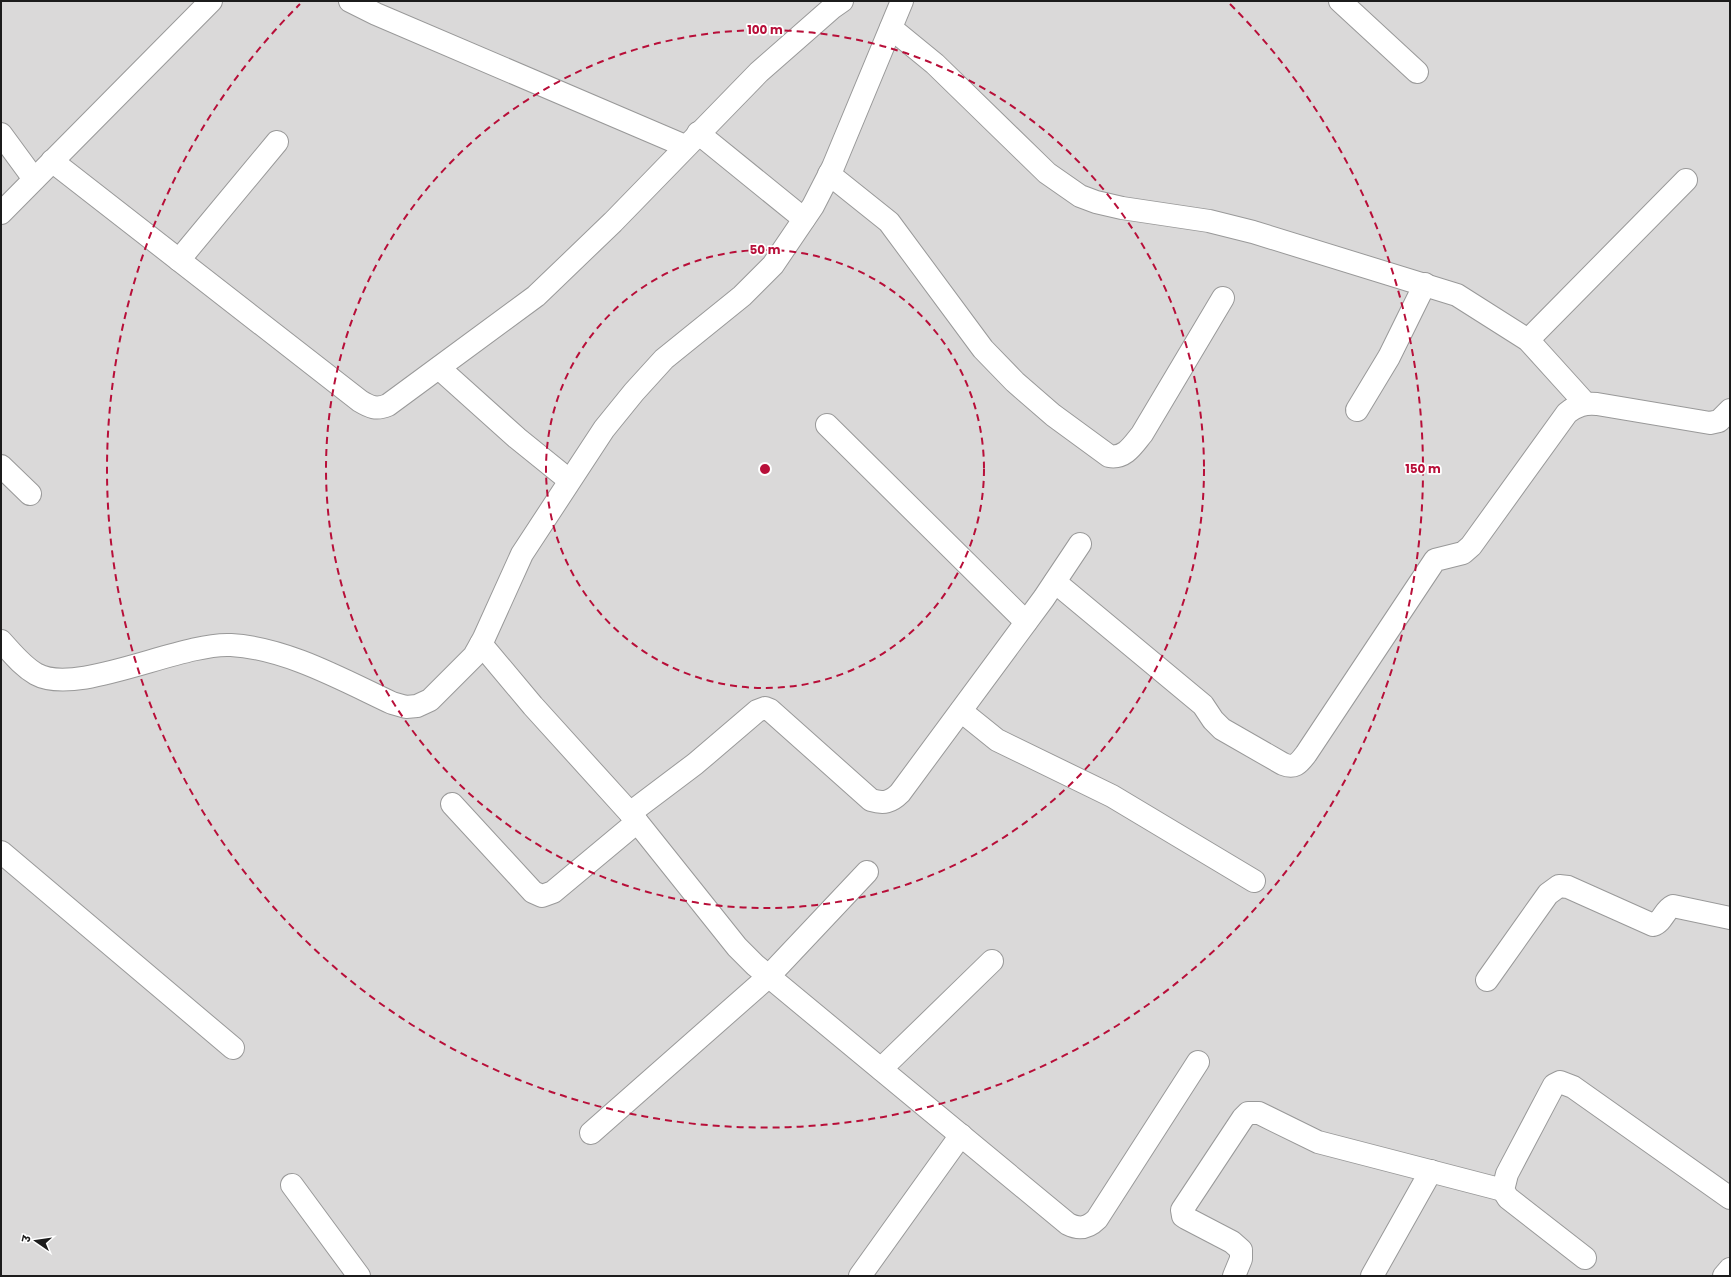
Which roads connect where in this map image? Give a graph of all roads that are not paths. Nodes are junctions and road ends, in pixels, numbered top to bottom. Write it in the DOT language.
graph roads {
  1 [pos="211,1"];
  2 [pos="350,1"];
  3 [pos="842,1"];
  4 [pos="902,1"];
  5 [pos="1340,1"];
  6 [pos="891,28"];
  7 [pos="1417,72"];
  8 [pos="1,134"];
  9 [pos="692,140"];
  10 [pos="277,142"];
  11 [pos="52,161"];
  12 [pos="829,174"];
  13 [pos="34,179"];
  14 [pos="1686,180"];
  15 [pos="1,213"];
  16 [pos="804,220"];
  17 [pos="179,260"];
  18 [pos="1425,284"];
  19 [pos="1223,298"];
  20 [pos="1528,340"];
  21 [pos="439,368"];
  22 [pos="1585,403"];
  23 [pos="1357,410"];
  24 [pos="1730,410"];
  25 [pos="827,425"];
  26 [pos="1,466"];
  27 [pos="570,480"];
  28 [pos="30,494"];
  29 [pos="1080,544"];
  30 [pos="1055,582"];
  31 [pos="1026,622"];
  32 [pos="1,641"];
  33 [pos="481,644"];
  34 [pos="960,711"];
  35 [pos="452,804"];
  36 [pos="634,818"];
  37 [pos="1,852"];
  38 [pos="867,872"];
  39 [pos="1254,881"];
  40 [pos="1730,918"];
  41 [pos="992,961"];
  42 [pos="768,977"];
  43 [pos="1487,980"];
  44 [pos="233,1048"];
  45 [pos="1198,1062"];
  46 [pos="881,1069"];
  47 [pos="591,1134"];
  48 [pos="961,1135"];
  49 [pos="1430,1171"];
  50 [pos="292,1185"];
  51 [pos="1503,1190"];
  52 [pos="1730,1198"];
  53 [pos="1585,1258"];
  54 [pos="1730,1269"];
  55 [pos="359,1276"];
  56 [pos="860,1276"];
  57 [pos="1234,1276"];
  58 [pos="1372,1276"];
  59 [pos="1724,1276"];
  1 -- 11 [label="street"];
  2 -- 9 [label="street"];
  3 -- 9 [label="street"];
  4 -- 6 [label="street"];
  5 -- 7 [label="street"];
  6 -- 12 [label="street"];
  6 -- 18 [label="street"];
  8 -- 13 [label="street"];
  9 -- 16 [label="street"];
  9 -- 21 [label="street"];
  10 -- 17 [label="street"];
  11 -- 13 [label="street"];
  11 -- 17 [label="street"];
  12 -- 16 [label="street"];
  12 -- 19 [label="street"];
  13 -- 15 [label="street"];
  14 -- 20 [label="street"];
  16 -- 27 [label="street"];
  17 -- 21 [label="street"];
  18 -- 20 [label="street"];
  18 -- 23 [label="street"];
  20 -- 22 [label="street"];
  21 -- 27 [label="street"];
  22 -- 24 [label="street"];
  22 -- 30 [label="street"];
  25 -- 31 [label="street"];
  26 -- 28 [label="street"];
  27 -- 33 [label="street"];
  29 -- 30 [label="street"];
  30 -- 31 [label="street"];
  31 -- 34 [label="street"];
  32 -- 33 [label="street"];
  33 -- 36 [label="street"];
  34 -- 36 [label="street"];
  34 -- 39 [label="street"];
  35 -- 36 [label="street"];
  36 -- 42 [label="street"];
  37 -- 44 [label="street"];
  38 -- 42 [label="street"];
  40 -- 43 [label="street"];
  41 -- 46 [label="street"];
  42 -- 46 [label="street"];
  42 -- 47 [label="street"];
  45 -- 48 [label="street"];
  46 -- 48 [label="street"];
  48 -- 56 [label="street"];
  49 -- 51 [label="street"];
  49 -- 57 [label="street"];
  49 -- 58 [label="street"];
  50 -- 55 [label="street"];
  51 -- 52 [label="street"];
  51 -- 53 [label="street"];
  54 -- 59 [label="street"];
}
